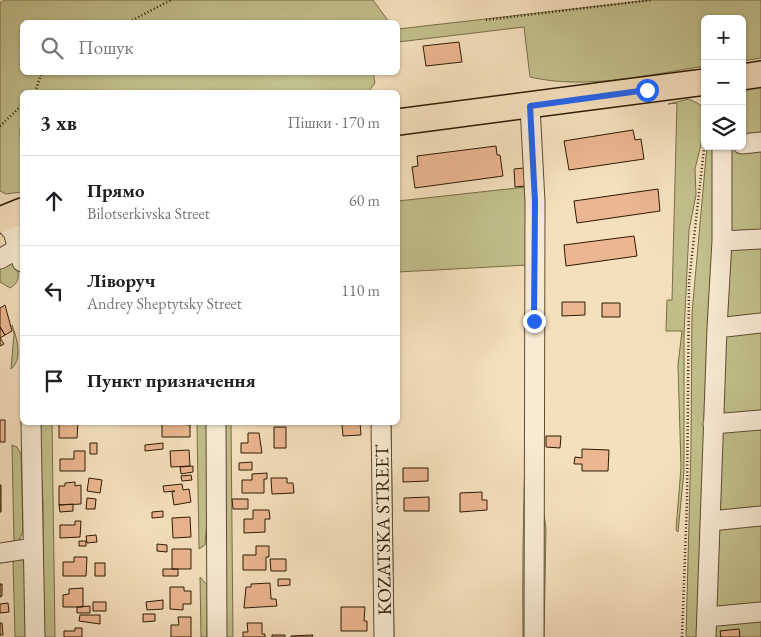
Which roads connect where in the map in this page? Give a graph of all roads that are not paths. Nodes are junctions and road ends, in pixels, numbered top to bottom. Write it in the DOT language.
graph roads {
  1 [pos="761,74"];
  2 [pos="746,76"];
  3 [pos="701,83"];
  4 [pos="530,106"];
  5 [pos="400,122"];
  6 [pos="761,142"];
  7 [pos="746,144"];
  8 [pos="722,150"];
  9 [pos="5,214"];
  10 [pos="761,239"];
  11 [pos="722,241"];
  12 [pos="20,252"];
  13 [pos="20,255"];
  14 [pos="0,259"];
  15 [pos="761,323"];
  16 [pos="717,328"];
  17 [pos="761,420"];
  18 [pos="713,424"];
  19 [pos="31,425"];
  20 [pos="216,425"];
  21 [pos="381,425"];
  22 [pos="761,516"];
  23 [pos="710,521"];
  24 [pos="33,548"];
  25 [pos="0,553"];
  26 [pos="761,612"];
  27 [pos="707,617"];
  28 [pos="35,637"];
  29 [pos="218,637"];
  30 [pos="384,637"];
  31 [pos="534,637"];
  32 [pos="706,637"];
  1 -- 2 [label="main road"];
  3 -- 4 [label="main road"];
  4 -- 5 [label="main road"];
  4 -- 31 [label="street"];
  6 -- 7 [label="street"];
  8 -- 11 [label="street"];
  9 -- 12 [label="street"];
  10 -- 11 [label="street"];
  11 -- 16 [label="street"];
  13 -- 14 [label="street"];
  15 -- 16 [label="street"];
  16 -- 18 [label="street"];
  17 -- 18 [label="street"];
  18 -- 23 [label="street"];
  19 -- 24 [label="street"];
  20 -- 29 [label="street"];
  21 -- 30 [label="street, KOZATSKA STREET"];
  22 -- 23 [label="street"];
  23 -- 27 [label="street"];
  24 -- 25 [label="street"];
  24 -- 28 [label="street"];
  26 -- 27 [label="street"];
  27 -- 32 [label="street"];
}
